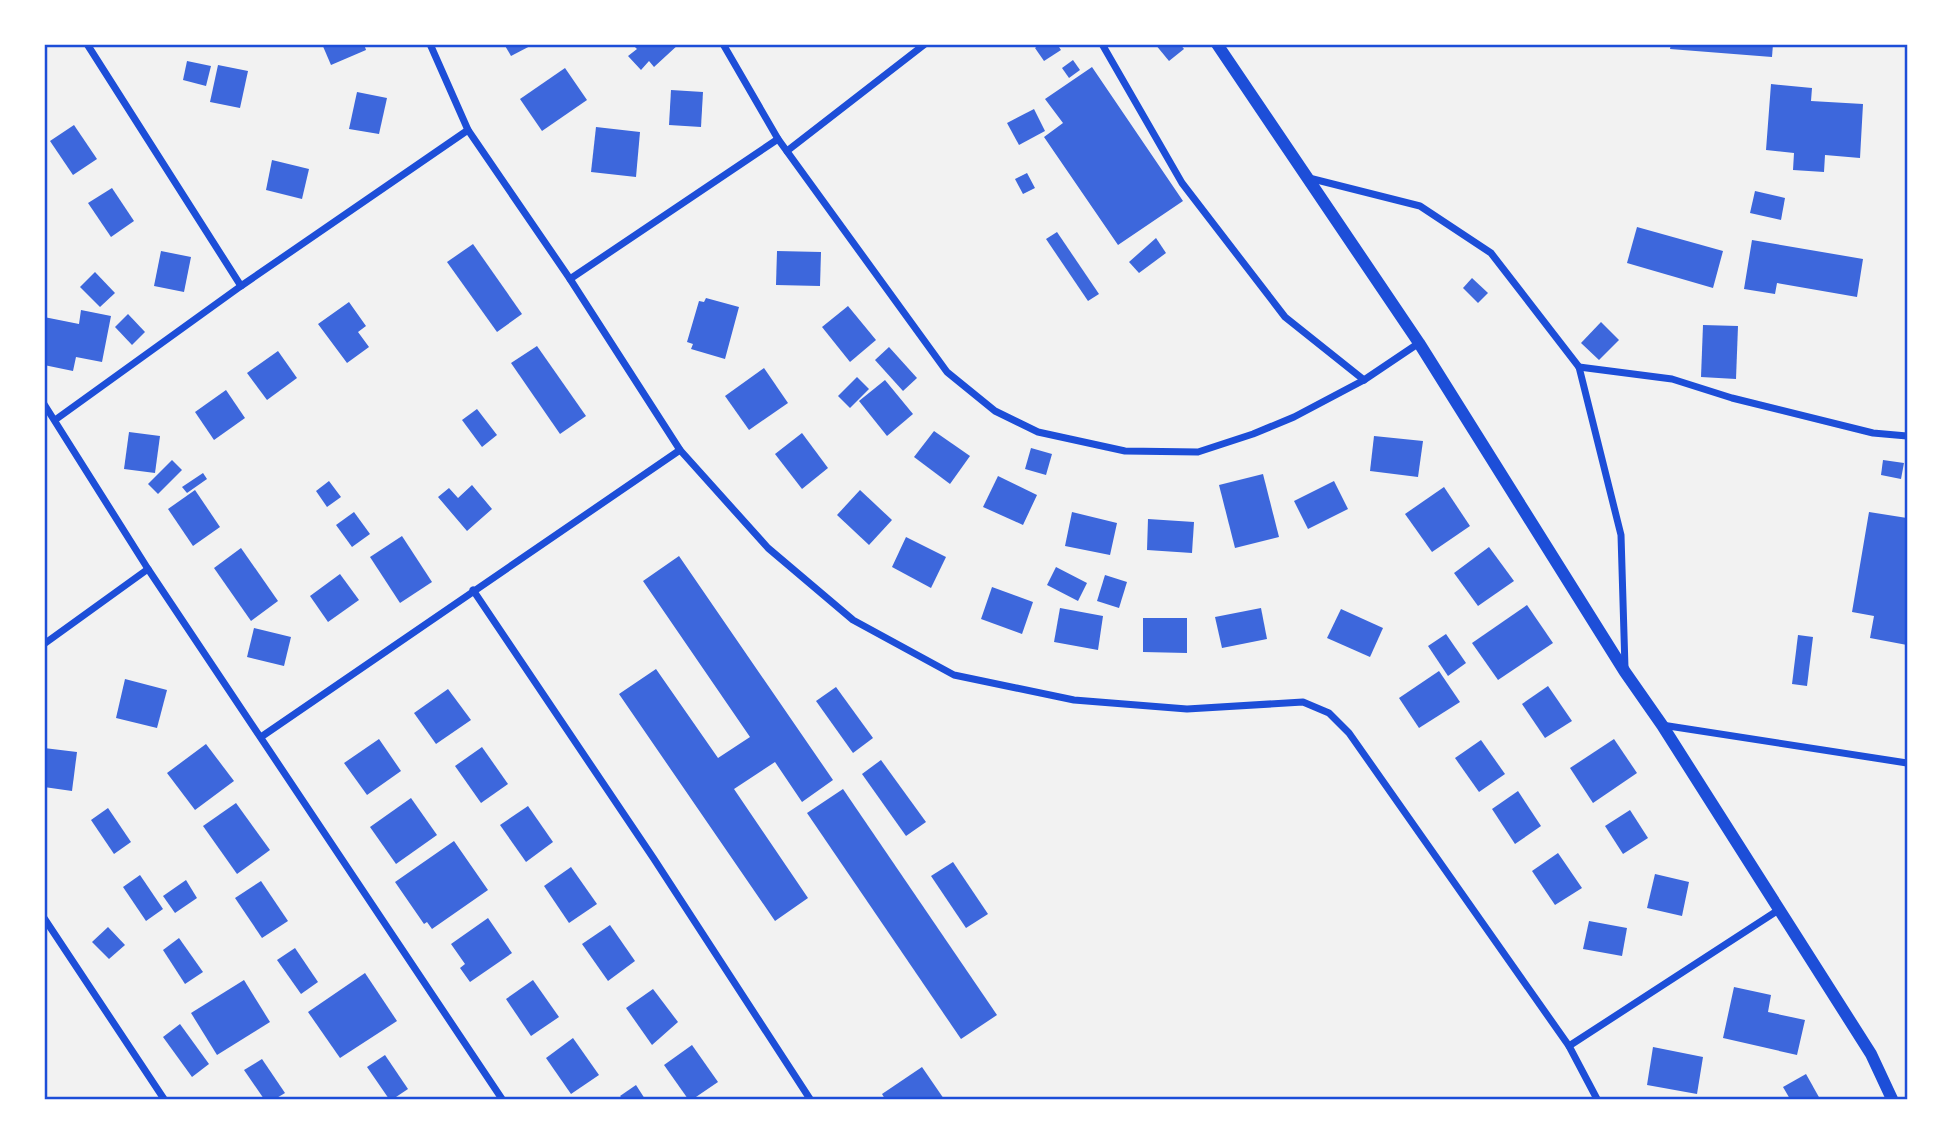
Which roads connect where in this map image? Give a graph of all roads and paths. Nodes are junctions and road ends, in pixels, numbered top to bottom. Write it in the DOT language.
graph roads {
  1 [pos="87,44"];
  2 [pos="430,44"];
  3 [pos="723,44"];
  4 [pos="925,44"];
  5 [pos="1102,44"];
  6 [pos="1217,44"];
  7 [pos="468,130"];
  8 [pos="778,139"];
  9 [pos="787,151"];
  10 [pos="1309,178"];
  11 [pos="570,279"];
  12 [pos="241,286"];
  13 [pos="1419,343"];
  14 [pos="1579,367"];
  15 [pos="1364,380"];
  16 [pos="44,404"];
  17 [pos="55,420"];
  18 [pos="1907,436"];
  19 [pos="680,450"];
  20 [pos="148,569"];
  21 [pos="473,590"];
  22 [pos="44,644"];
  23 [pos="1625,672"];
  24 [pos="1662,725"];
  25 [pos="261,737"];
  26 [pos="1907,763"];
  27 [pos="1780,909"];
  28 [pos="44,918"];
  29 [pos="1569,1046"];
  30 [pos="164,1099"];
  31 [pos="502,1099"];
  32 [pos="810,1099"];
  33 [pos="1597,1099"];
  34 [pos="1892,1099"];
  1 -- 12 [label="street"];
  2 -- 7 [label="street"];
  3 -- 8 [label="street"];
  4 -- 9 [label="street"];
  5 -- 15 [label="street"];
  6 -- 10 [label="street"];
  7 -- 11 [label="street"];
  7 -- 12 [label="street"];
  8 -- 9 [label="street"];
  8 -- 11 [label="street"];
  9 -- 15 [label="street"];
  10 -- 13 [label="street"];
  10 -- 14 [label="street"];
  11 -- 19 [label="street"];
  12 -- 17 [label="street"];
  13 -- 15 [label="street"];
  13 -- 23 [label="street"];
  14 -- 18 [label="street"];
  14 -- 23 [label="street"];
  16 -- 17 [label="street"];
  17 -- 20 [label="street"];
  19 -- 21 [label="street"];
  19 -- 29 [label="street"];
  20 -- 22 [label="street"];
  20 -- 25 [label="street"];
  21 -- 25 [label="street"];
  21 -- 32 [label="street"];
  23 -- 24 [label="street"];
  24 -- 26 [label="street"];
  24 -- 27 [label="street"];
  25 -- 31 [label="street"];
  27 -- 29 [label="street"];
  27 -- 34 [label="street"];
  28 -- 30 [label="street"];
  29 -- 33 [label="street"];
}
